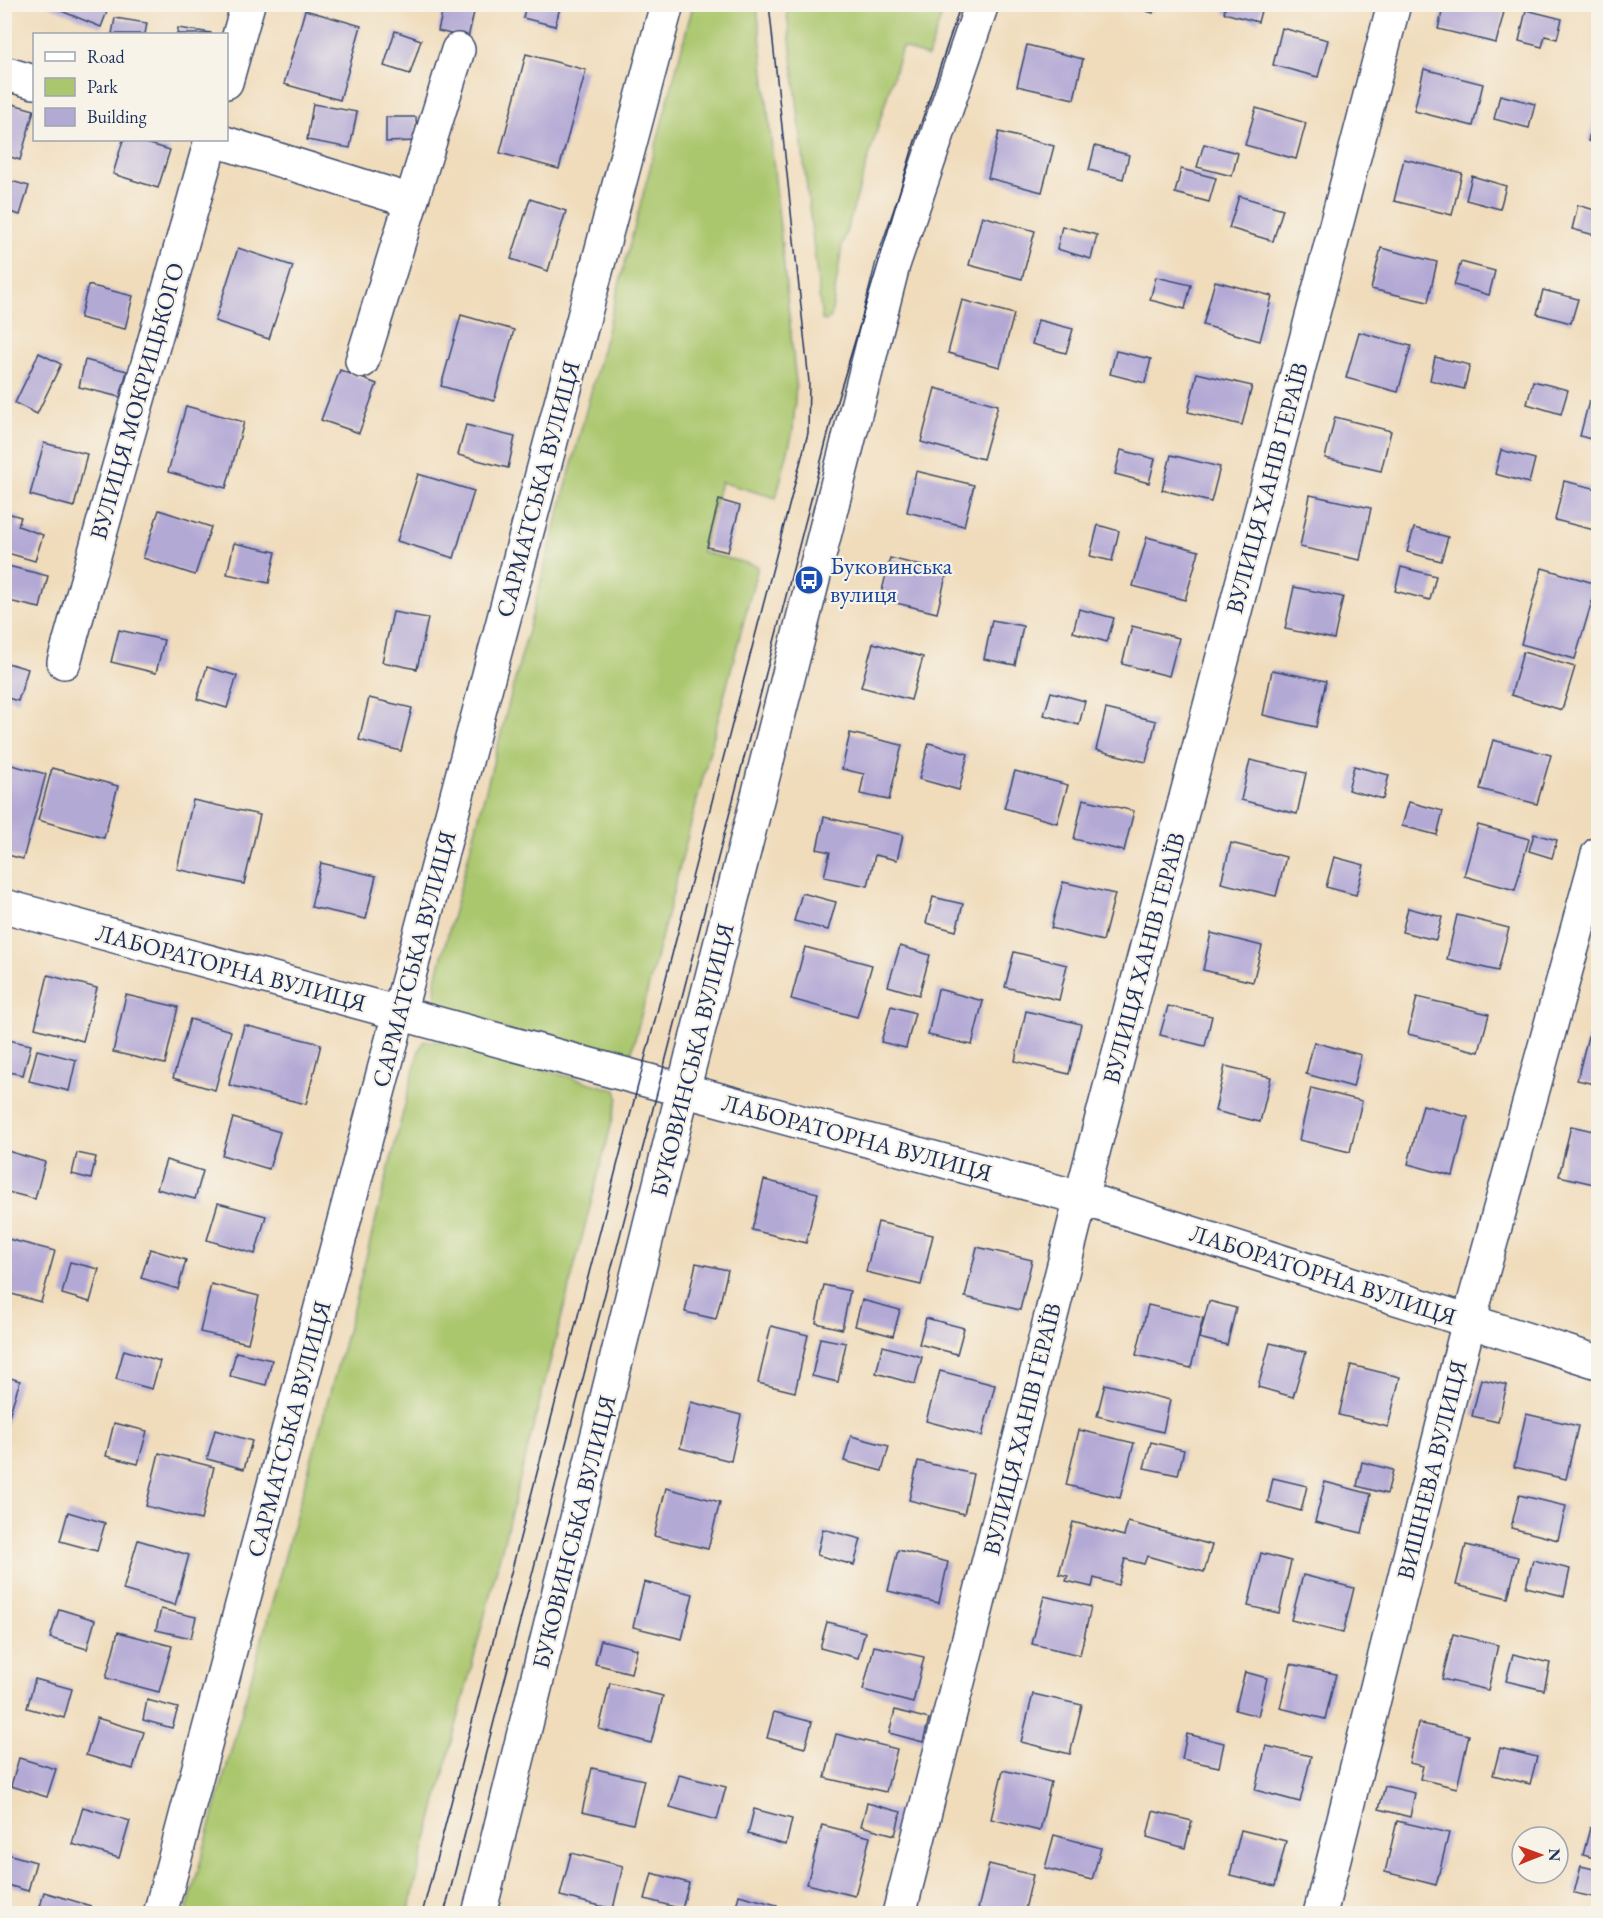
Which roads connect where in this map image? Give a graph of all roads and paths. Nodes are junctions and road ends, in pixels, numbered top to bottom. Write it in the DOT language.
graph roads {
  1 [pos="248,4"];
  2 [pos="667,4"];
  3 [pos="982,4"];
  4 [pos="1394,4"];
  5 [pos="458,50"];
  6 [pos="4,73"];
  7 [pos="228,75"];
  8 [pos="33,82"];
  9 [pos="211,141"];
  10 [pos="218,141"];
  11 [pos="411,201"];
  12 [pos="362,361"];
  13 [pos="64,662"];
  14 [pos="1599,854"];
  15 [pos="4,906"];
  16 [pos="399,1015"];
  17 [pos="683,1091"];
  18 [pos="1081,1198"];
  19 [pos="1469,1321"];
  20 [pos="1599,1362"];
  21 [pos="160,1914"];
  22 [pos="480,1914"];
  23 [pos="899,1914"];
  24 [pos="1320,1914"];
  1 -- 7 [label="street"];
  2 -- 16 [label="street, САРМАТСЬКА ВУЛИЦЯ"];
  3 -- 17 [label="street, БУКОВИНСЬКА ВУЛИЦЯ"];
  4 -- 18 [label="street, ВУЛИЦЯ ХАНІВ ҐЕРАЇВ"];
  5 -- 11 [label="street"];
  6 -- 8 [label="street"];
  9 -- 13 [label="street, ВУЛИЦЯ МОКРИЦЬКОГО"];
  10 -- 11 [label="street"];
  11 -- 12 [label="street"];
  14 -- 19 [label="street, ВИШНЕВА ВУЛИЦЯ"];
  15 -- 16 [label="street, ЛАБОРАТОРНА ВУЛИЦЯ"];
  16 -- 17 [label="street, ЛАБОРАТОРНА ВУЛИЦЯ"];
  16 -- 21 [label="street, САРМАТСЬКА ВУЛИЦЯ"];
  17 -- 18 [label="street, ЛАБОРАТОРНА ВУЛИЦЯ"];
  17 -- 22 [label="street, БУКОВИНСЬКА ВУЛИЦЯ"];
  18 -- 19 [label="street, ЛАБОРАТОРНА ВУЛИЦЯ"];
  18 -- 23 [label="street, ВУЛИЦЯ ХАНІВ ҐЕРАЇВ"];
  19 -- 20 [label="street, ЛАБОРАТОРНА ВУЛИЦЯ"];
  19 -- 24 [label="street, ВИШНЕВА ВУЛИЦЯ"];
}
